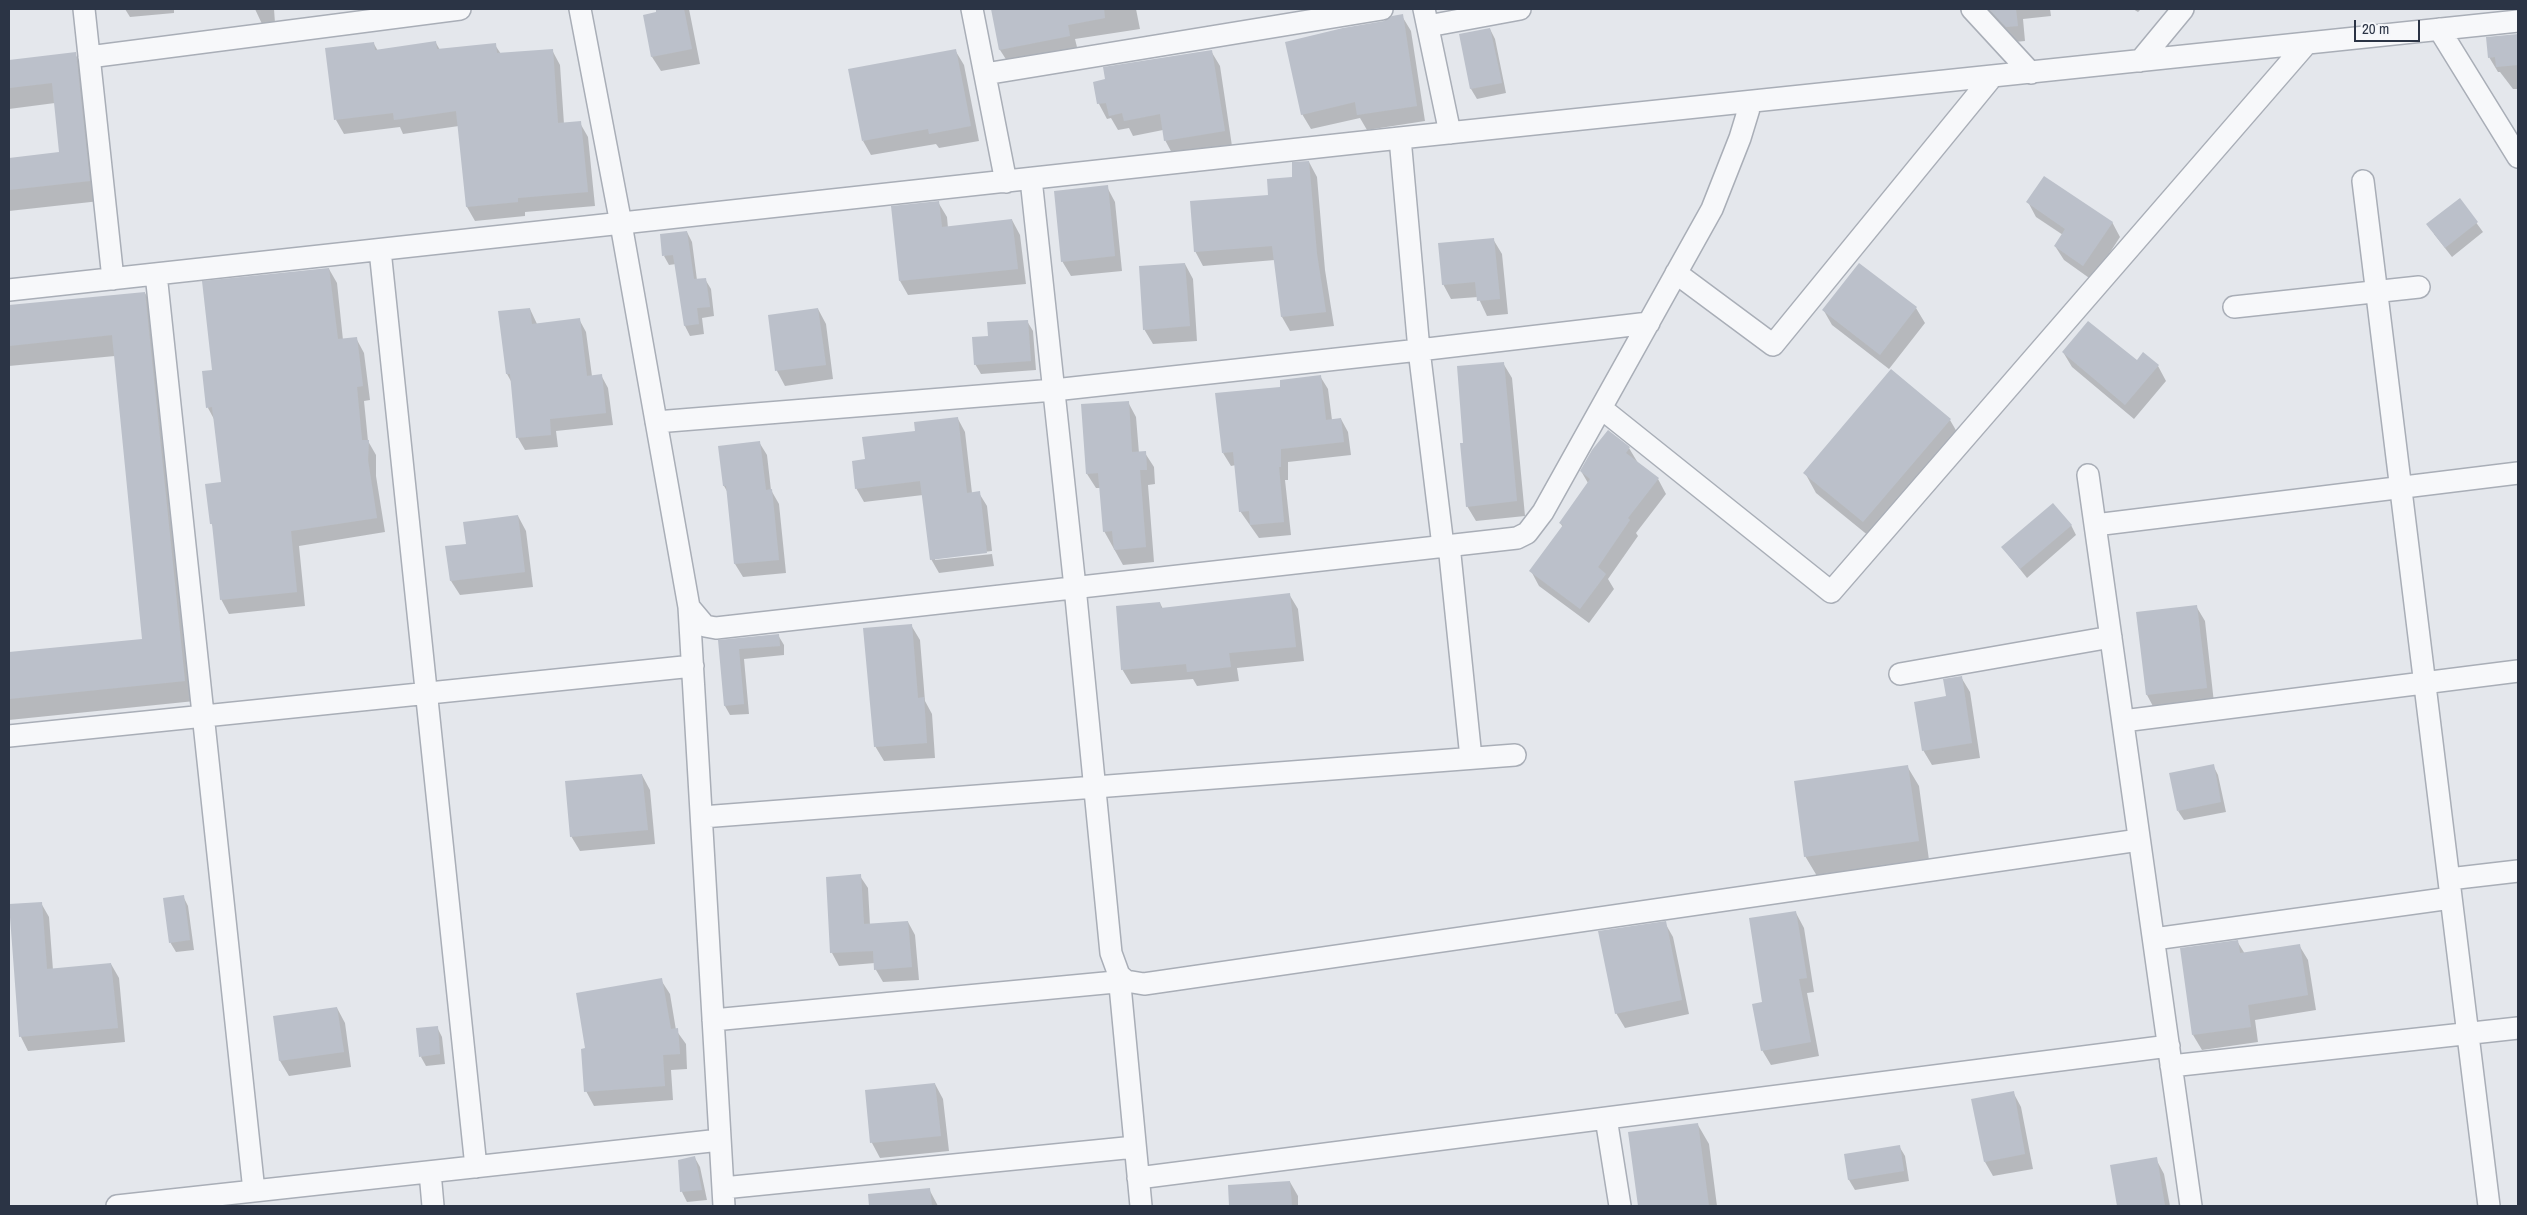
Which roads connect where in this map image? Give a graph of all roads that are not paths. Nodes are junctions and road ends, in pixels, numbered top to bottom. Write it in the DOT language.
graph roads {
  1 [pos="84,9"];
  2 [pos="460,9"];
  3 [pos="580,9"];
  4 [pos="972,9"];
  5 [pos="1382,9"];
  6 [pos="1520,9"];
  7 [pos="1972,9"];
  8 [pos="2183,9"];
  9 [pos="1426,17"];
  10 [pos="2518,21"];
  11 [pos="2439,29"];
  12 [pos="2307,43"];
  13 [pos="89,56"];
  14 [pos="2140,61"];
  15 [pos="2031,73"];
  16 [pos="985,74"];
  17 [pos="1992,77"];
  18 [pos="1751,102"];
  19 [pos="1450,133"];
  20 [pos="1400,138"];
  21 [pos="2518,157"];
  22 [pos="1031,179"];
  23 [pos="2363,180"];
  24 [pos="1006,182"];
  25 [pos="621,224"];
  26 [pos="380,250"];
  27 [pos="156,274"];
  28 [pos="1676,274"];
  29 [pos="113,278"];
  30 [pos="2419,287"];
  31 [pos="9,290"];
  32 [pos="2377,292"];
  33 [pos="2234,307"];
  34 [pos="1649,322"];
  35 [pos="1419,350"];
  36 [pos="1054,390"];
  37 [pos="1601,408"];
  38 [pos="656,422"];
  39 [pos="2518,473"];
  40 [pos="2088,475"];
  41 [pos="2401,488"];
  42 [pos="2096,525"];
  43 [pos="1446,546"];
  44 [pos="1075,587"];
  45 [pos="689,607"];
  46 [pos="2111,637"];
  47 [pos="693,666"];
  48 [pos="2518,671"];
  49 [pos="1900,674"];
  50 [pos="2425,683"];
  51 [pos="425,693"];
  52 [pos="203,716"];
  53 [pos="2123,721"];
  54 [pos="9,736"];
  55 [pos="1515,755"];
  56 [pos="1471,758"];
  57 [pos="1094,787"];
  58 [pos="702,817"];
  59 [pos="2139,840"];
  60 [pos="2518,871"];
  61 [pos="2450,888"];
  62 [pos="2154,940"];
  63 [pos="1122,979"];
  64 [pos="713,1020"];
  65 [pos="2518,1028"];
  66 [pos="2468,1033"];
  67 [pos="2170,1056"];
  68 [pos="1606,1118"];
  69 [pos="720,1140"];
  70 [pos="1135,1147"];
  71 [pos="476,1167"];
  72 [pos="430,1172"];
  73 [pos="1138,1178"];
  74 [pos="254,1191"];
  75 [pos="723,1197"];
  76 [pos="226,1200"];
  77 [pos="117,1206"];
  78 [pos="433,1206"];
  79 [pos="1141,1206"];
  80 [pos="1620,1206"];
  81 [pos="2191,1206"];
  82 [pos="2489,1206"];
  1 -- 13 [label="street"];
  2 -- 13 [label="street"];
  3 -- 25 [label="street"];
  4 -- 16 [label="street"];
  5 -- 16 [label="street"];
  6 -- 9 [label="street"];
  7 -- 15 [label="street"];
  8 -- 14 [label="street"];
  9 -- 19 [label="street"];
  10 -- 11 [label="street"];
  11 -- 12 [label="street"];
  11 -- 21 [label="street"];
  12 -- 14 [label="street"];
  12 -- 37 [label="street"];
  13 -- 29 [label="street"];
  14 -- 15 [label="street"];
  15 -- 17 [label="street"];
  16 -- 24 [label="street"];
  17 -- 18 [label="street"];
  17 -- 28 [label="street"];
  18 -- 19 [label="street"];
  18 -- 28 [label="street"];
  19 -- 20 [label="street"];
  20 -- 22 [label="street"];
  20 -- 35 [label="street"];
  22 -- 24 [label="street"];
  22 -- 36 [label="street"];
  23 -- 32 [label="street"];
  24 -- 25 [label="street"];
  25 -- 26 [label="street"];
  25 -- 38 [label="street"];
  26 -- 27 [label="street"];
  26 -- 51 [label="street"];
  27 -- 29 [label="street"];
  27 -- 52 [label="street"];
  28 -- 34 [label="street"];
  29 -- 31 [label="street"];
  30 -- 32 [label="street"];
  32 -- 33 [label="street"];
  32 -- 41 [label="street"];
  34 -- 35 [label="street"];
  34 -- 37 [label="street"];
  35 -- 36 [label="street"];
  35 -- 43 [label="street"];
  36 -- 38 [label="street"];
  36 -- 44 [label="street"];
  37 -- 43 [label="street"];
  38 -- 45 [label="street"];
  39 -- 41 [label="street"];
  40 -- 42 [label="street"];
  41 -- 42 [label="street"];
  41 -- 50 [label="street"];
  42 -- 46 [label="street"];
  43 -- 44 [label="street"];
  43 -- 56 [label="street"];
  44 -- 45 [label="street"];
  44 -- 57 [label="street"];
  45 -- 47 [label="street"];
  46 -- 49 [label="street"];
  46 -- 53 [label="street"];
  47 -- 51 [label="street"];
  47 -- 58 [label="street"];
  48 -- 50 [label="street"];
  50 -- 53 [label="street"];
  50 -- 61 [label="street"];
  51 -- 52 [label="street"];
  51 -- 71 [label="street"];
  52 -- 54 [label="street"];
  52 -- 74 [label="street"];
  53 -- 59 [label="street"];
  55 -- 56 [label="street"];
  56 -- 57 [label="street"];
  57 -- 58 [label="street"];
  57 -- 63 [label="street"];
  58 -- 64 [label="street"];
  59 -- 62 [label="street"];
  59 -- 63 [label="street"];
  60 -- 61 [label="street"];
  61 -- 62 [label="street"];
  61 -- 66 [label="street"];
  62 -- 67 [label="street"];
  63 -- 64 [label="street"];
  63 -- 70 [label="street"];
  64 -- 69 [label="street"];
  65 -- 66 [label="street"];
  66 -- 67 [label="street"];
  66 -- 82 [label="street"];
  67 -- 68 [label="street"];
  67 -- 81 [label="street"];
  68 -- 73 [label="street"];
  68 -- 80 [label="street"];
  69 -- 71 [label="street"];
  69 -- 75 [label="street"];
  70 -- 73 [label="street"];
  70 -- 75 [label="street"];
  71 -- 72 [label="street"];
  72 -- 74 [label="street"];
  72 -- 78 [label="street"];
  73 -- 79 [label="street"];
  74 -- 76 [label="street"];
  76 -- 77 [label="street"];
}
